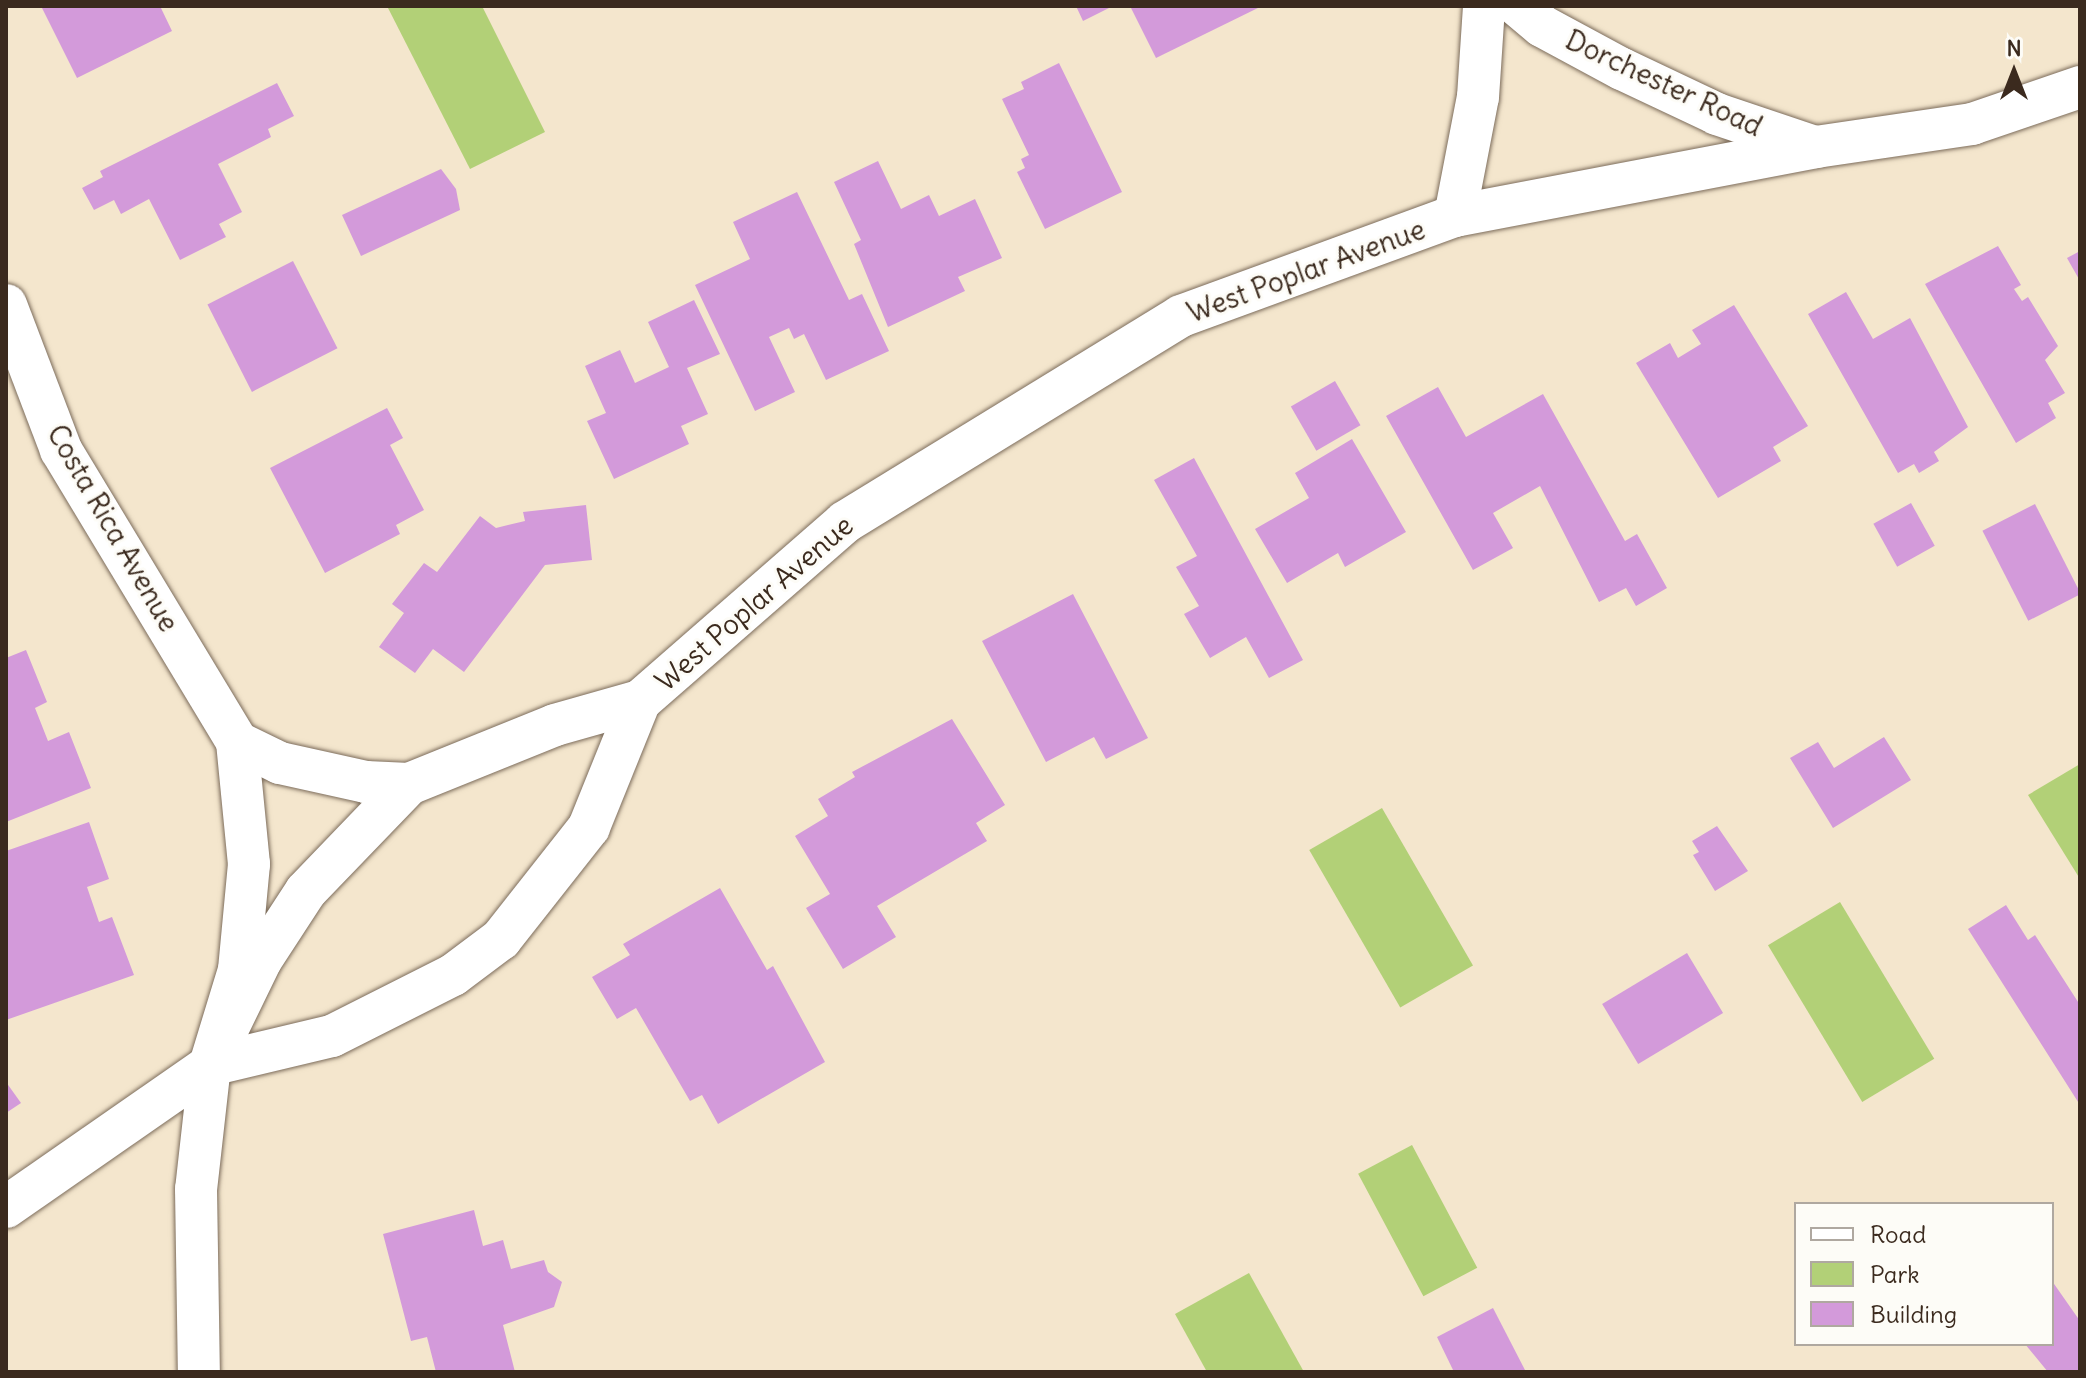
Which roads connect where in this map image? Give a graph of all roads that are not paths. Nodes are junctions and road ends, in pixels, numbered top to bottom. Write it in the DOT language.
graph roads {
  1 [pos="1484,6"];
  2 [pos="1518,6"];
  3 [pos="2080,87"];
  4 [pos="1816,147"];
  5 [pos="1455,216"];
  6 [pos="6,305"];
  7 [pos="640,701"];
  8 [pos="237,742"];
  9 [pos="409,784"];
  10 [pos="210,1065"];
  11 [pos="6,1207"];
  12 [pos="199,1372"];
  1 -- 5 [label="street"];
  2 -- 4 [label="street, Dorchester Road"];
  3 -- 4 [label="street, West Poplar Avenue"];
  4 -- 5 [label="street, West Poplar Avenue"];
  5 -- 7 [label="street, West Poplar Avenue"];
  6 -- 8 [label="street, Costa Rica Avenue"];
  7 -- 9 [label="street, West Poplar Avenue"];
  7 -- 10 [label="street, West Poplar Avenue"];
  8 -- 9 [label="street"];
  8 -- 10 [label="street, Costa Rica Avenue"];
  9 -- 10 [label="street, West Poplar Avenue"];
  10 -- 11 [label="street, West Poplar Avenue"];
  10 -- 12 [label="street, Costa Rica Avenue"];
}
